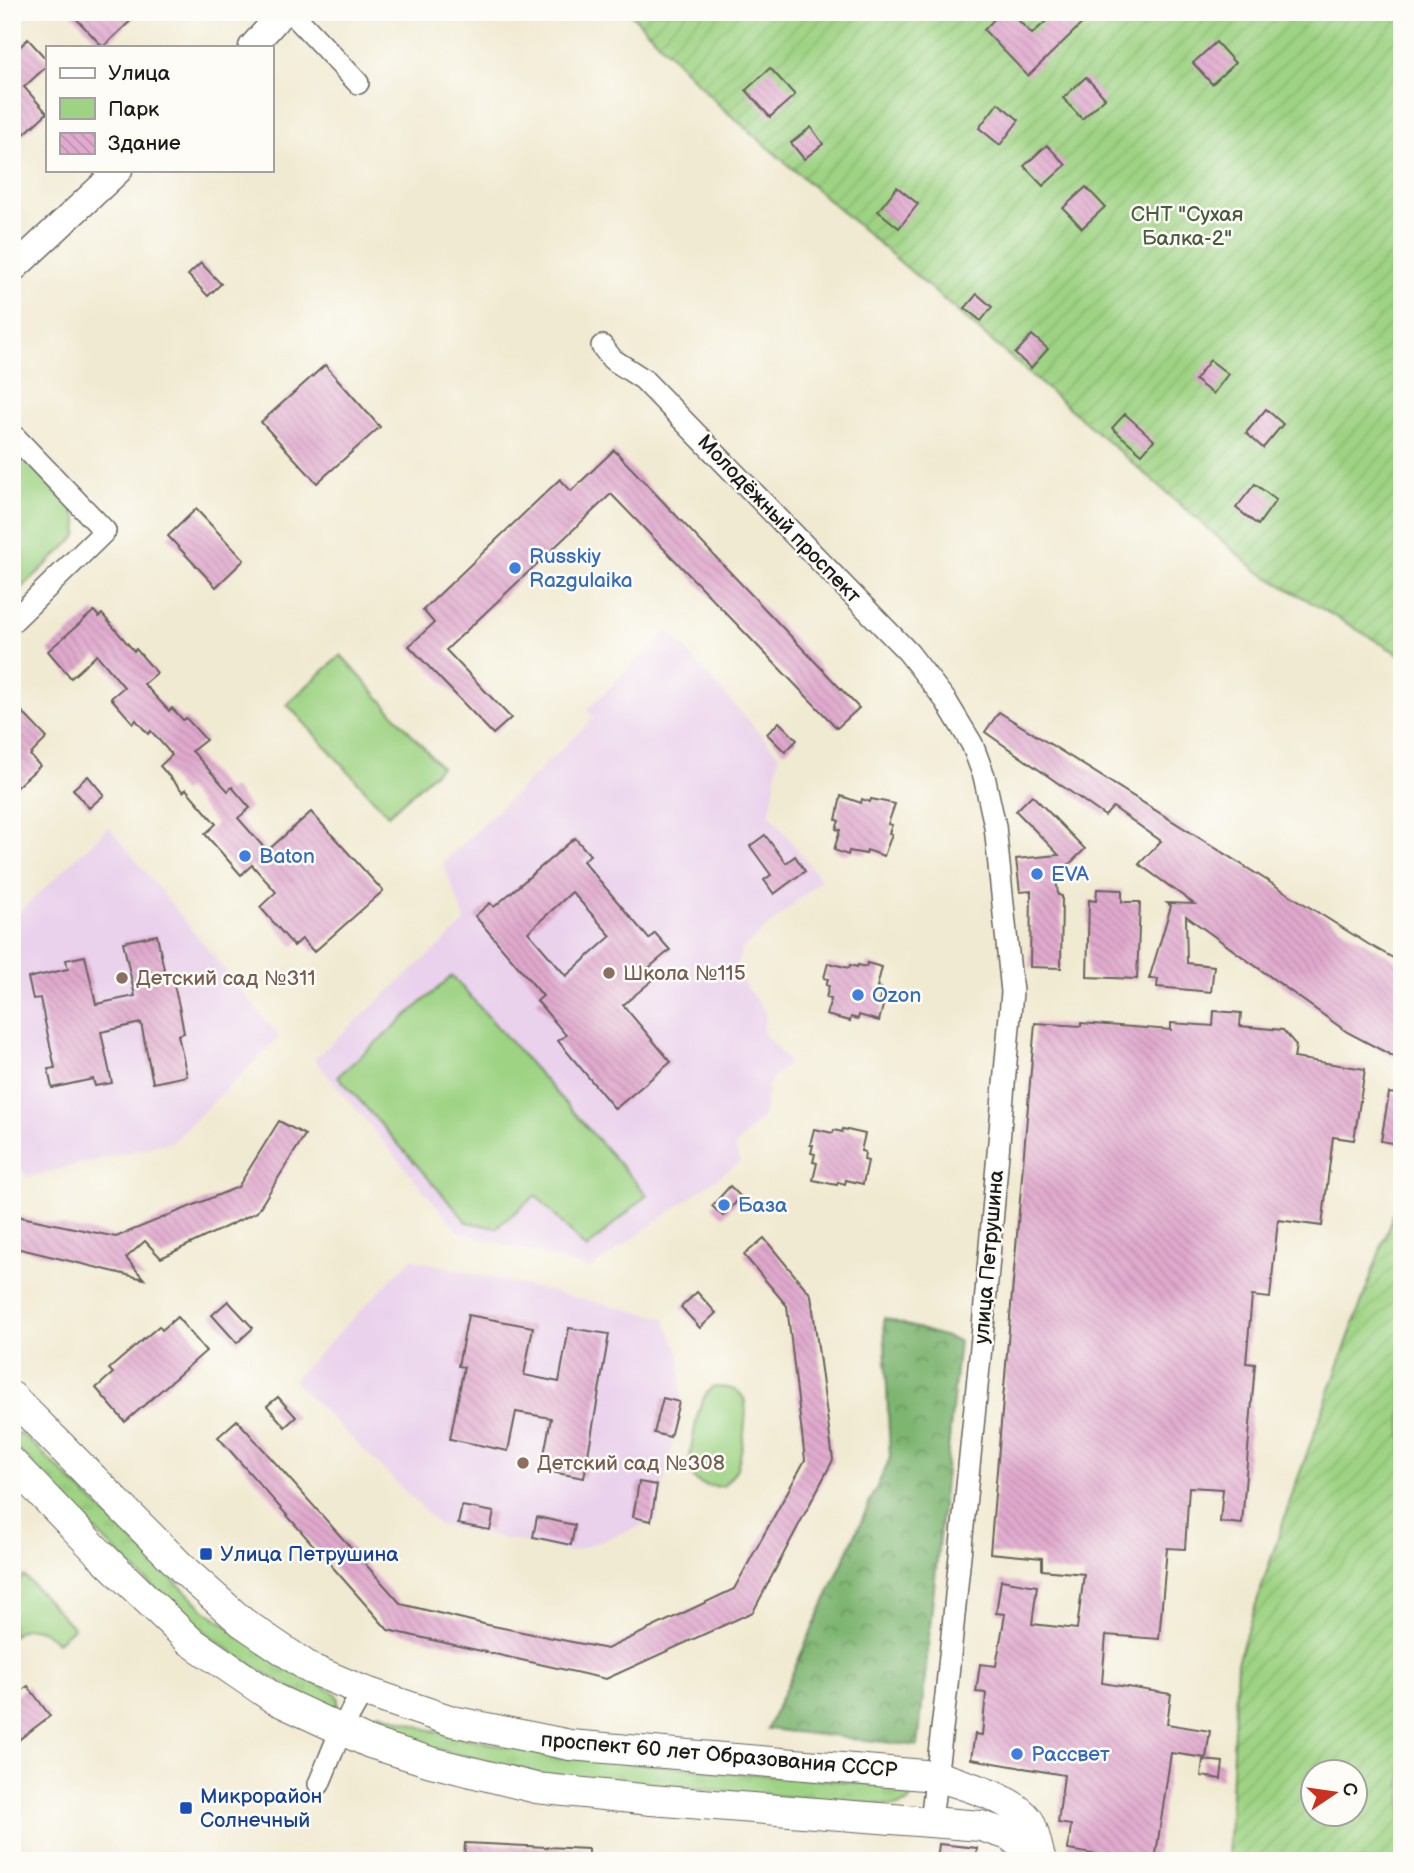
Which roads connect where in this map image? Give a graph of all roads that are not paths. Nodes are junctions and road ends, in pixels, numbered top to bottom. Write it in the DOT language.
graph roads {
  1 [pos="283,12"];
  2 [pos="291,12"];
  3 [pos="253,46"];
  4 [pos="358,83"];
  5 [pos="117,172"];
  6 [pos="12,270"];
  7 [pos="602,346"];
  8 [pos="12,434"];
  9 [pos="12,622"];
  10 [pos="946,701"];
  11 [pos="16,1406"];
  12 [pos="12,1463"];
  13 [pos="363,1691"];
  14 [pos="341,1730"];
  15 [pos="936,1776"];
  16 [pos="319,1784"];
  17 [pos="931,1821"];
  18 [pos="1041,1861"];
  1 -- 3 [label="street"];
  2 -- 4 [label="street"];
  5 -- 6 [label="street"];
  7 -- 10 [label="street, Молодёжный проспект"];
  8 -- 9 [label="street"];
  10 -- 15 [label="street, улица Петрушина"];
  11 -- 13 [label="main road, проспект 60 лет Образования СССР"];
  12 -- 14 [label="main road, проспект 60 лет Образования СССР"];
  13 -- 14 [label="street"];
  13 -- 15 [label="main road, проспект 60 лет Образования СССР"];
  14 -- 16 [label="street"];
  14 -- 17 [label="main road, проспект 60 лет Образования СССР"];
  15 -- 17 [label="street, улица Петрушина"];
  15 -- 18 [label="main road, проспект 60 лет Образования СССР"];
  17 -- 18 [label="main road, проспект 60 лет Образования СССР"];
}
